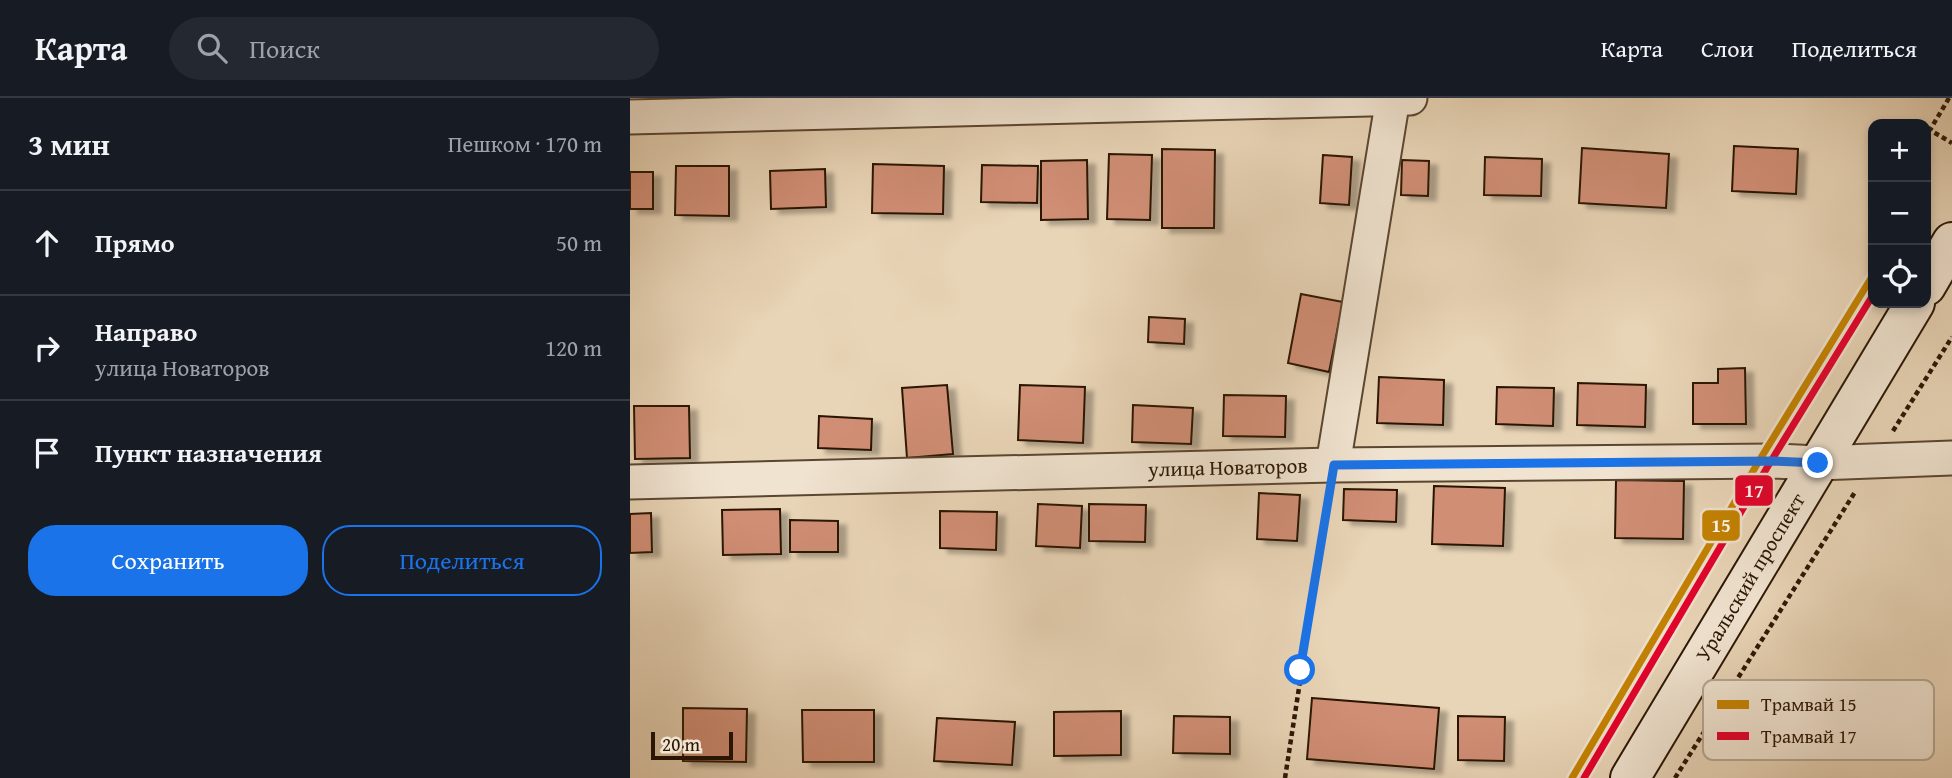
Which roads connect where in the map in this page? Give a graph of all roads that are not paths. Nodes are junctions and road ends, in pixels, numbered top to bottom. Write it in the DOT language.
graph roads {
  1 [pos="1410,98"];
  2 [pos="1393,99"];
  3 [pos="630,117"];
  4 [pos="1952,242"];
  5 [pos="1931,278"];
  6 [pos="1912,308"];
  7 [pos="1952,458"];
  8 [pos="1818,463"];
  9 [pos="1334,465"];
  10 [pos="630,482"];
  11 [pos="1630,778"];
  1 -- 2 [label="street"];
  2 -- 3 [label="street"];
  2 -- 9 [label="street"];
  4 -- 5 [label="main road"];
  6 -- 8 [label="main road, Уральский проспект"];
  7 -- 8 [label="street, улица Новаторов"];
  8 -- 9 [label="street, улица Новаторов"];
  8 -- 11 [label="main road, Уральский проспект"];
  9 -- 10 [label="street, улица Новаторов"];
}
